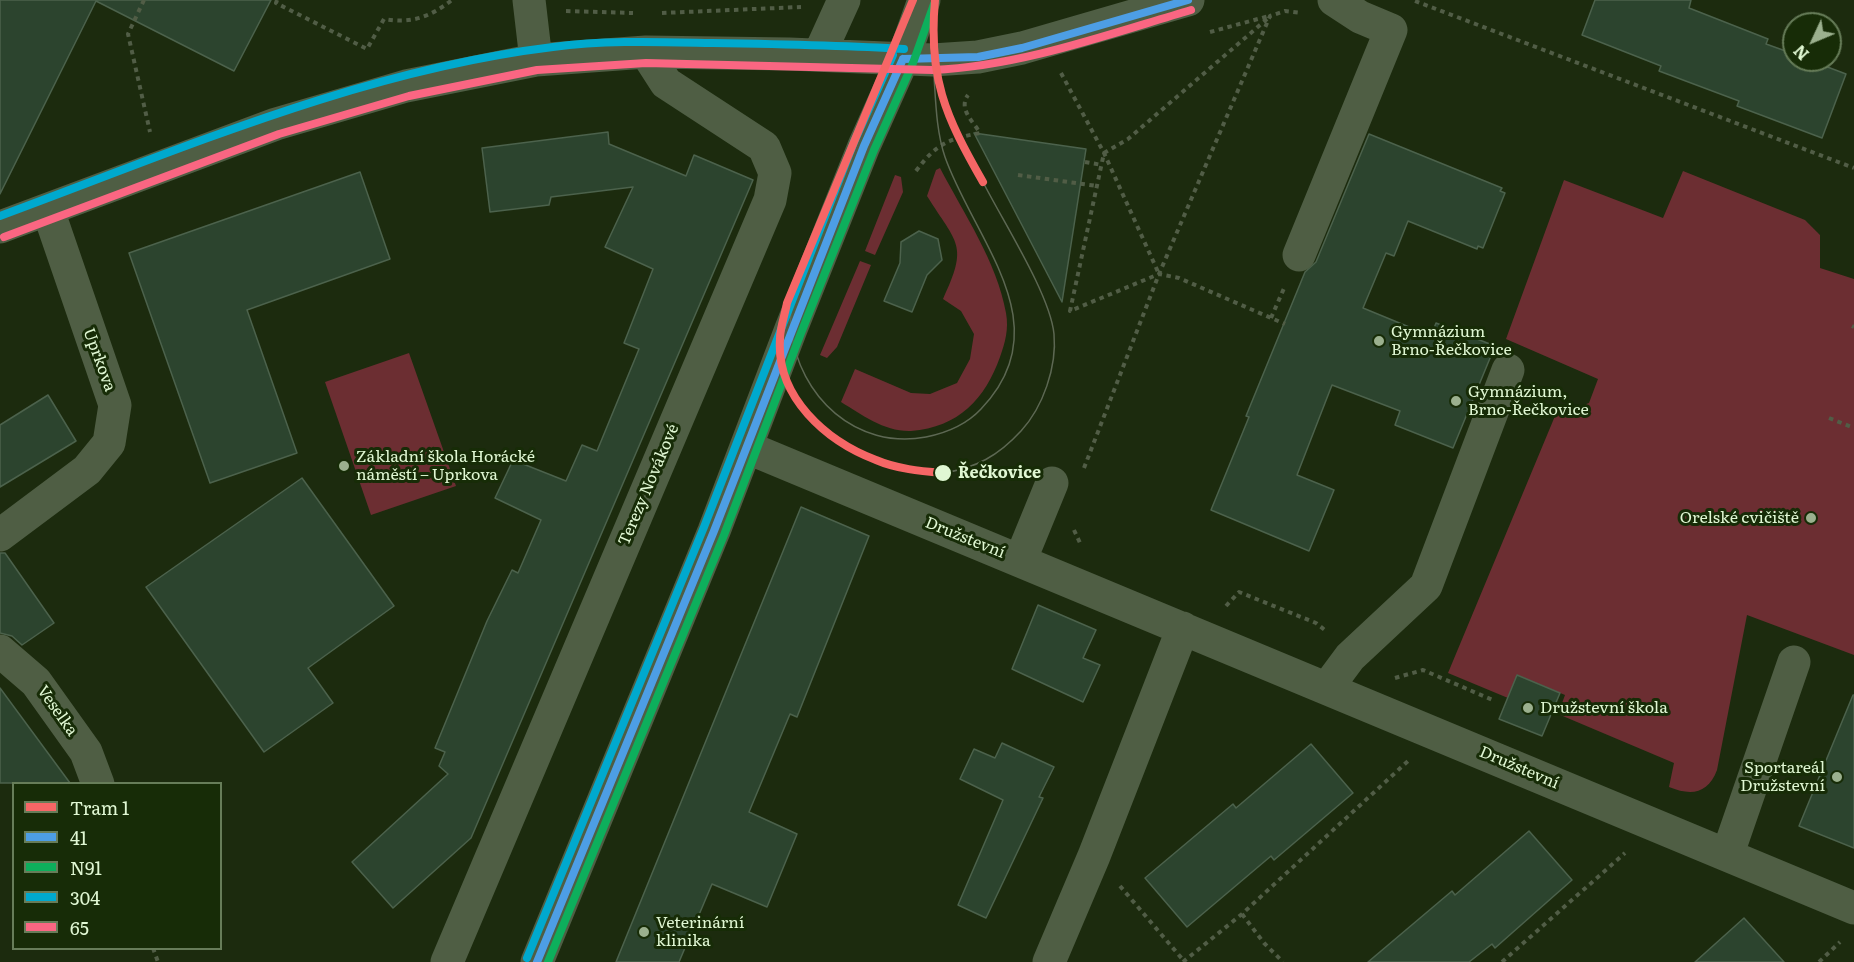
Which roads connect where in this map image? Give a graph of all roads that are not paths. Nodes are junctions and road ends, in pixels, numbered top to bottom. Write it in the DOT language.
graph roads {
  1 [pos="529,0"];
  2 [pos="844,0"];
  3 [pos="924,0"];
  4 [pos="1188,0"];
  5 [pos="1334,0"];
  6 [pos="646,52"];
  7 [pos="819,55"];
  8 [pos="903,59"];
  9 [pos="536,60"];
  10 [pos="48,210"];
  11 [pos="0,227"];
  12 [pos="1294,266"];
  13 [pos="1508,370"];
  14 [pos="746,447"];
  15 [pos="1068,478"];
  16 [pos="0,535"];
  17 [pos="1020,561"];
  18 [pos="1183,628"];
  19 [pos="0,651"];
  20 [pos="1794,662"];
  21 [pos="1335,677"];
  22 [pos="98,782"];
  23 [pos="1728,853"];
  24 [pos="1854,908"];
  25 [pos="447,962"];
  26 [pos="537,962"];
  27 [pos="1049,962"];
  1 -- 9 [label="street"];
  2 -- 7 [label="street"];
  3 -- 8 [label="street"];
  4 -- 8 [label="street"];
  5 -- 12 [label="street"];
  6 -- 7 [label="street"];
  6 -- 9 [label="street"];
  6 -- 25 [label="street, Terezy Novákové"];
  7 -- 8 [label="street"];
  8 -- 14 [label="street"];
  9 -- 10 [label="street"];
  10 -- 11 [label="street"];
  10 -- 16 [label="street, Uprkova"];
  13 -- 21 [label="street"];
  14 -- 17 [label="street, Družstevní"];
  14 -- 26 [label="street"];
  15 -- 17 [label="street"];
  17 -- 18 [label="street, Družstevní"];
  18 -- 21 [label="street, Družstevní"];
  18 -- 27 [label="street"];
  19 -- 22 [label="street, Veselka"];
  20 -- 23 [label="street"];
  21 -- 23 [label="street, Družstevní"];
  23 -- 24 [label="street, Družstevní"];
}
